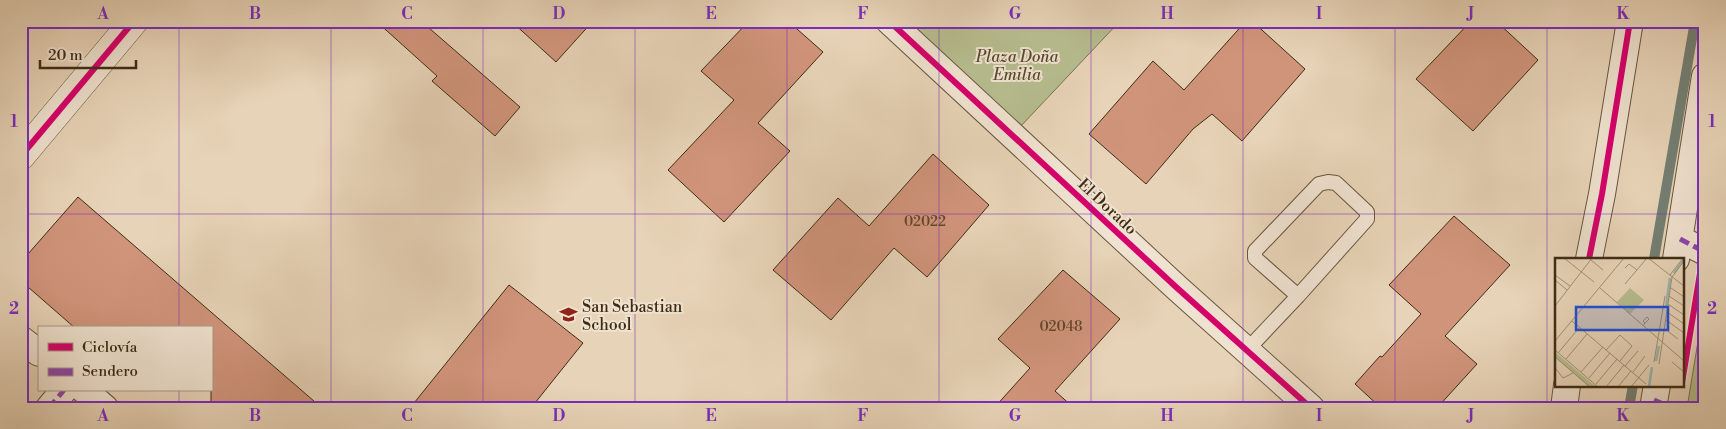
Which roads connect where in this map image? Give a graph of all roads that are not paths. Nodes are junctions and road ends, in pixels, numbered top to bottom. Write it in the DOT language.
graph roads {
  1 [pos="134,21"];
  2 [pos="889,21"];
  3 [pos="1630,21"];
  4 [pos="1704,86"];
  5 [pos="21,156"];
  6 [pos="1678,249"];
  7 [pos="1705,252"];
  8 [pos="1589,258"];
  9 [pos="1298,296"];
  10 [pos="21,339"];
  11 [pos="1247,350"];
  12 [pos="38,352"];
  13 [pos="1568,386"];
  14 [pos="62,392"];
  15 [pos="86,392"];
  16 [pos="49,408"];
  17 [pos="105,408"];
  18 [pos="1311,408"];
  19 [pos="1564,408"];
  1 -- 5 [label="street"];
  2 -- 11 [label="street, El Dorado"];
  3 -- 8 [label="street"];
  4 -- 6 [label="street"];
  6 -- 7 [label="street"];
  9 -- 9 [label="lane"];
  9 -- 11 [label="lane"];
  10 -- 12 [label="street"];
  11 -- 18 [label="street, El Dorado"];
  13 -- 19 [label="street"];
  14 -- 16 [label="street"];
  15 -- 17 [label="street"];
}
